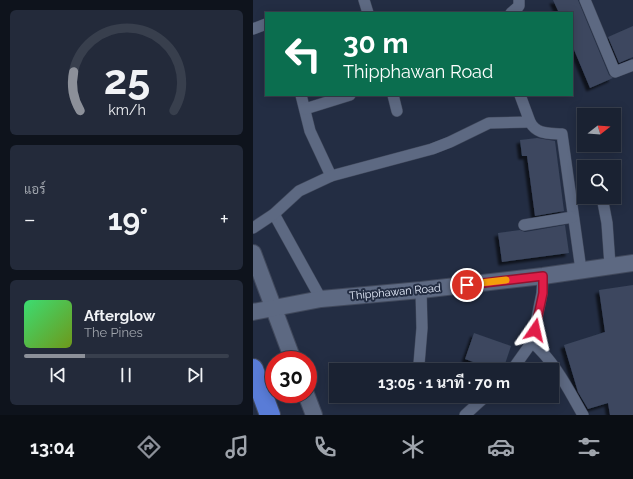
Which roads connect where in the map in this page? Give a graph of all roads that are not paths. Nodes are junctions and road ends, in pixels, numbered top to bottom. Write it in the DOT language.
graph roads {
  1 [pos="364,0"];
  2 [pos="519,0"];
  3 [pos="585,0"];
  4 [pos="368,12"];
  5 [pos="512,12"];
  6 [pos="265,24"];
  7 [pos="253,29"];
  8 [pos="633,65"];
  9 [pos="301,96"];
  10 [pos="347,96"];
  11 [pos="393,96"];
  12 [pos="520,96"];
  13 [pos="305,109"];
  14 [pos="397,111"];
  15 [pos="530,122"];
  16 [pos="331,176"];
  17 [pos="603,204"];
  18 [pos="274,214"];
  19 [pos="573,217"];
  20 [pos="524,226"];
  21 [pos="253,228"];
  22 [pos="253,253"];
  23 [pos="633,262"];
  24 [pos="610,265"];
  25 [pos="581,270"];
  26 [pos="543,276"];
  27 [pos="421,290"];
  28 [pos="321,298"];
  29 [pos="273,307"];
  30 [pos="253,312"];
  31 [pos="532,342"];
  32 [pos="290,351"];
  33 [pos="419,363"];
  34 [pos="517,363"];
  35 [pos="253,368"];
  36 [pos="309,403"];
  37 [pos="478,403"];
  38 [pos="271,415"];
  39 [pos="314,415"];
  40 [pos="465,415"];
  41 [pos="583,415"];
  1 -- 4 [label="street"];
  2 -- 5 [label="street"];
  3 -- 8 [label="street"];
  6 -- 7 [label="street"];
  9 -- 13 [label="street"];
  10 -- 13 [label="street"];
  11 -- 14 [label="street"];
  12 -- 15 [label="street"];
  13 -- 16 [label="street"];
  15 -- 16 [label="street"];
  15 -- 19 [label="street"];
  16 -- 18 [label="street"];
  17 -- 24 [label="street"];
  18 -- 21 [label="street"];
  18 -- 28 [label="street"];
  19 -- 20 [label="street"];
  19 -- 25 [label="street"];
  22 -- 29 [label="street"];
  23 -- 24 [label="street, Thipphawan Road"];
  24 -- 25 [label="street, Thipphawan Road"];
  25 -- 26 [label="street, Thipphawan Road"];
  26 -- 27 [label="street, Thipphawan Road"];
  26 -- 31 [label="street"];
  27 -- 28 [label="street, Thipphawan Road"];
  27 -- 33 [label="street"];
  28 -- 29 [label="street, Thipphawan Road"];
  29 -- 30 [label="street, Thipphawan Road"];
  29 -- 32 [label="street"];
  31 -- 34 [label="street"];
  31 -- 41 [label="street"];
  35 -- 38 [label="highway"];
  36 -- 39 [label="street"];
  37 -- 40 [label="street"];
}
